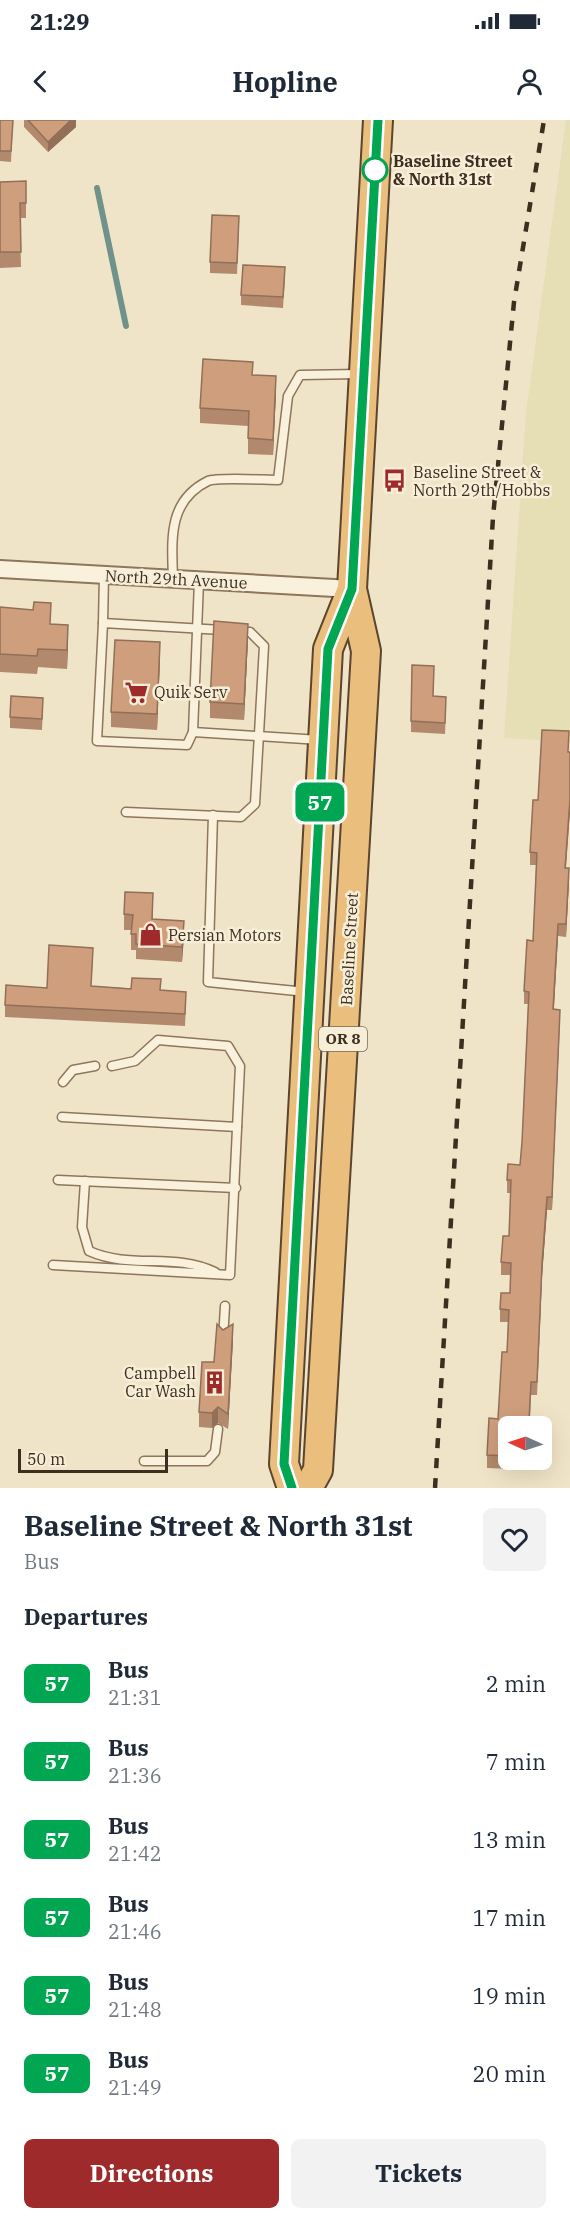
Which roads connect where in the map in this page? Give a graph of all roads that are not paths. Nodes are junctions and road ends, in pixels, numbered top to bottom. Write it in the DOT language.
graph roads {
  1 [pos="378,120"];
  2 [pos="363,374"];
  3 [pos="0,569"];
  4 [pos="104,575"];
  5 [pos="173,579"];
  6 [pos="199,581"];
  7 [pos="352,589"];
  8 [pos="103,623"];
  9 [pos="197,628"];
  10 [pos="193,732"];
  11 [pos="258,736"];
  12 [pos="323,740"];
  13 [pos="126,812"];
  14 [pos="213,815"];
  15 [pos="310,992"];
  16 [pos="95,1066"];
  17 [pos="112,1066"];
  18 [pos="63,1082"];
  19 [pos="62,1117"];
  20 [pos="237,1127"];
  21 [pos="58,1180"];
  22 [pos="85,1181"];
  23 [pos="236,1188"];
  24 [pos="53,1265"];
  25 [pos="220,1275"];
  26 [pos="225,1306"];
  27 [pos="223,1339"];
  28 [pos="218,1429"];
  29 [pos="144,1461"];
  30 [pos="292,1488"];
  31 [pos="308,1488"];
  1 -- 2 [label="highway, Baseline Street / OR 8"];
  2 -- 5 [label="lane"];
  2 -- 7 [label="highway, Baseline Street / OR 8"];
  3 -- 4 [label="street, North 29th Avenue"];
  4 -- 5 [label="street, North 29th Avenue"];
  4 -- 8 [label="lane"];
  5 -- 6 [label="street, North 29th Avenue"];
  6 -- 7 [label="street, North 29th Avenue"];
  6 -- 9 [label="lane"];
  7 -- 12 [label="highway, Baseline Street / OR 8"];
  7 -- 31 [label="highway, Baseline Street / OR 8"];
  8 -- 9 [label="lane"];
  8 -- 10 [label="lane"];
  9 -- 10 [label="lane"];
  9 -- 11 [label="lane"];
  10 -- 11 [label="lane"];
  11 -- 12 [label="lane"];
  11 -- 14 [label="lane"];
  12 -- 15 [label="highway, Baseline Street / OR 8"];
  13 -- 14 [label="lane"];
  14 -- 15 [label="lane"];
  15 -- 30 [label="highway, Baseline Street / OR 8"];
  16 -- 18 [label="lane"];
  17 -- 20 [label="lane"];
  19 -- 20 [label="lane"];
  20 -- 23 [label="lane"];
  21 -- 22 [label="lane"];
  22 -- 23 [label="lane"];
  22 -- 25 [label="lane"];
  23 -- 25 [label="lane"];
  24 -- 25 [label="lane"];
  26 -- 27 [label="lane"];
  28 -- 29 [label="lane"];
}
